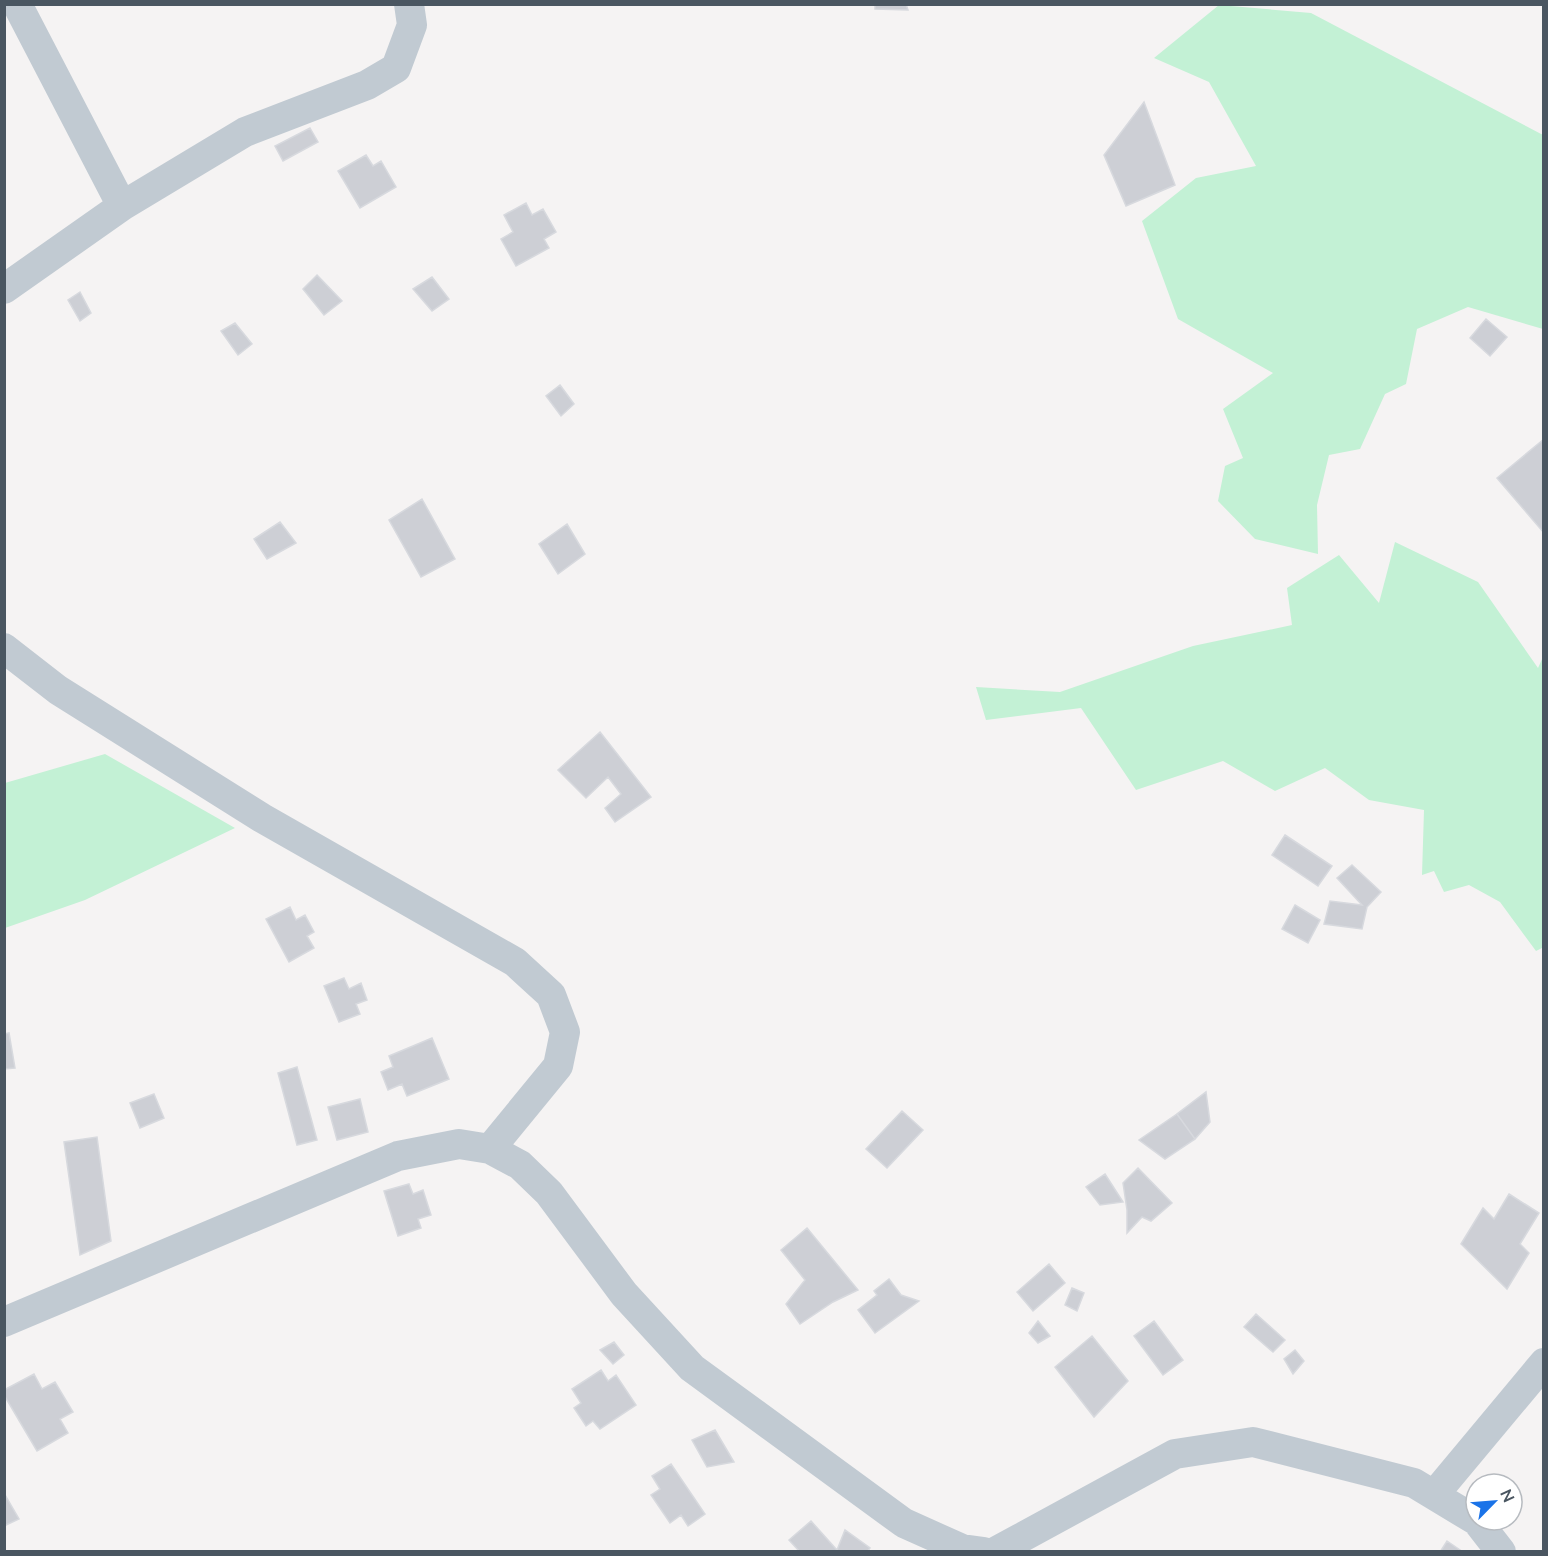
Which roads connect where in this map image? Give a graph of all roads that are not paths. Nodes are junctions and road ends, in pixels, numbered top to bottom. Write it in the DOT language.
graph roads {
  1 [pos="17,4"];
  2 [pos="409,4"];
  3 [pos="122,206"];
  4 [pos="4,289"];
  5 [pos="4,648"];
  6 [pos="490,1149"];
  7 [pos="4,1322"];
  8 [pos="1544,1363"];
  9 [pos="1434,1495"];
  10 [pos="984,1551"];
  11 [pos="995,1551"];
  12 [pos="1501,1551"];
  1 -- 3 [label="street"];
  2 -- 3 [label="street"];
  3 -- 4 [label="street"];
  5 -- 6 [label="street"];
  6 -- 7 [label="street"];
  6 -- 10 [label="street"];
  8 -- 9 [label="street"];
  9 -- 11 [label="street"];
  9 -- 12 [label="street"];
}
